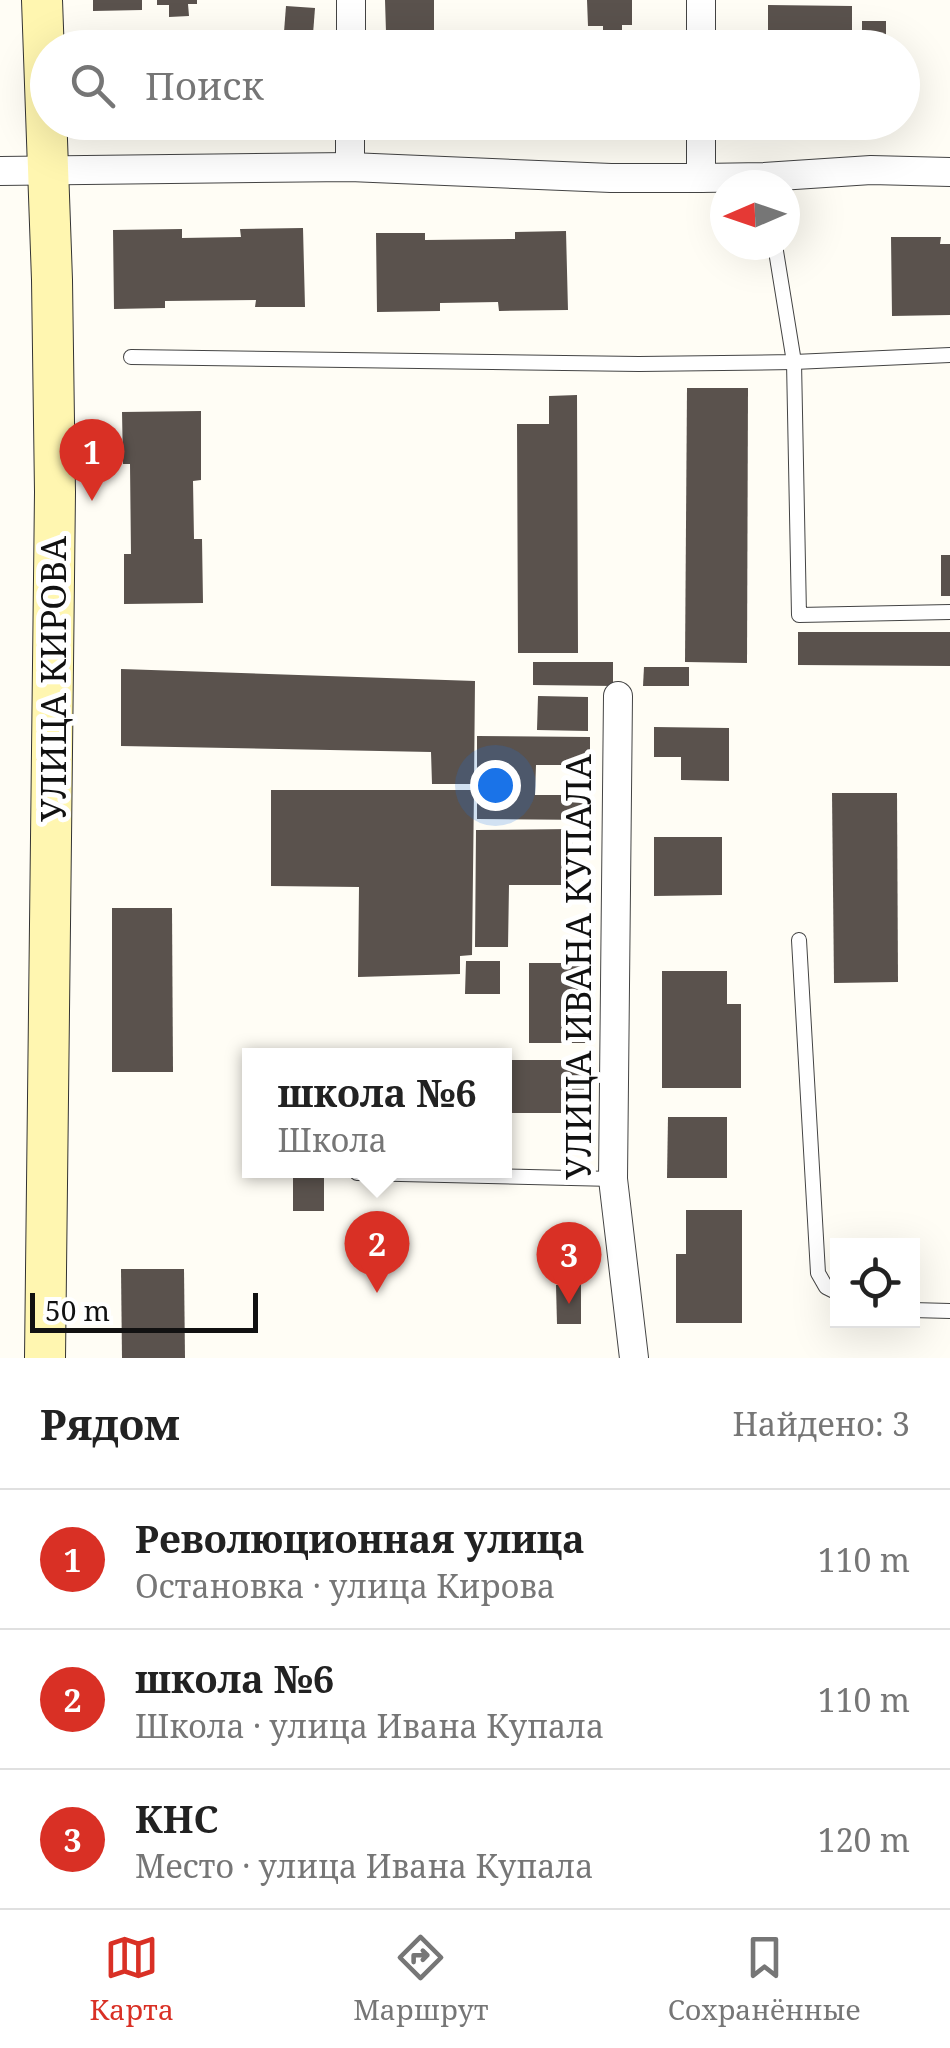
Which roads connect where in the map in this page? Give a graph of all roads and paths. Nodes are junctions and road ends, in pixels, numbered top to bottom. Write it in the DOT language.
graph roads {
  1 [pos="42,0"];
  2 [pos="351,0"];
  3 [pos="701,0"];
  4 [pos="43,30"];
  5 [pos="351,30"];
  6 [pos="701,30"];
  7 [pos="47,140"];
  8 [pos="350,140"];
  9 [pos="701,140"];
  10 [pos="350,168"];
  11 [pos="0,172"];
  12 [pos="48,172"];
  13 [pos="950,172"];
  14 [pos="800,177"];
  15 [pos="701,178"];
  16 [pos="710,178"];
  17 [pos="777,260"];
  18 [pos="950,356"];
  19 [pos="132,357"];
  20 [pos="794,362"];
  21 [pos="950,612"];
  22 [pos="618,696"];
  23 [pos="798,940"];
  24 [pos="512,1177"];
  25 [pos="613,1179"];
  26 [pos="830,1289"];
  27 [pos="920,1310"];
  28 [pos="950,1310"];
  29 [pos="45,1358"];
  30 [pos="634,1358"];
  1 -- 4 [label="main road, УЛИЦА КИРОВА"];
  2 -- 5 [label="street"];
  3 -- 6 [label="street"];
  7 -- 12 [label="main road, УЛИЦА КИРОВА"];
  8 -- 10 [label="street"];
  9 -- 15 [label="street"];
  10 -- 12 [label="street"];
  10 -- 15 [label="street"];
  11 -- 12 [label="street"];
  12 -- 29 [label="main road, УЛИЦА КИРОВА"];
  13 -- 14 [label="street"];
  15 -- 16 [label="street"];
  17 -- 20 [label="lane"];
  18 -- 20 [label="lane"];
  19 -- 20 [label="lane"];
  20 -- 21 [label="lane"];
  22 -- 25 [label="street, УЛИЦА ИВАНА КУПАЛА"];
  23 -- 26 [label="lane"];
  24 -- 25 [label="lane"];
  25 -- 30 [label="street, УЛИЦА ИВАНА КУПАЛА"];
  27 -- 28 [label="lane"];
}
